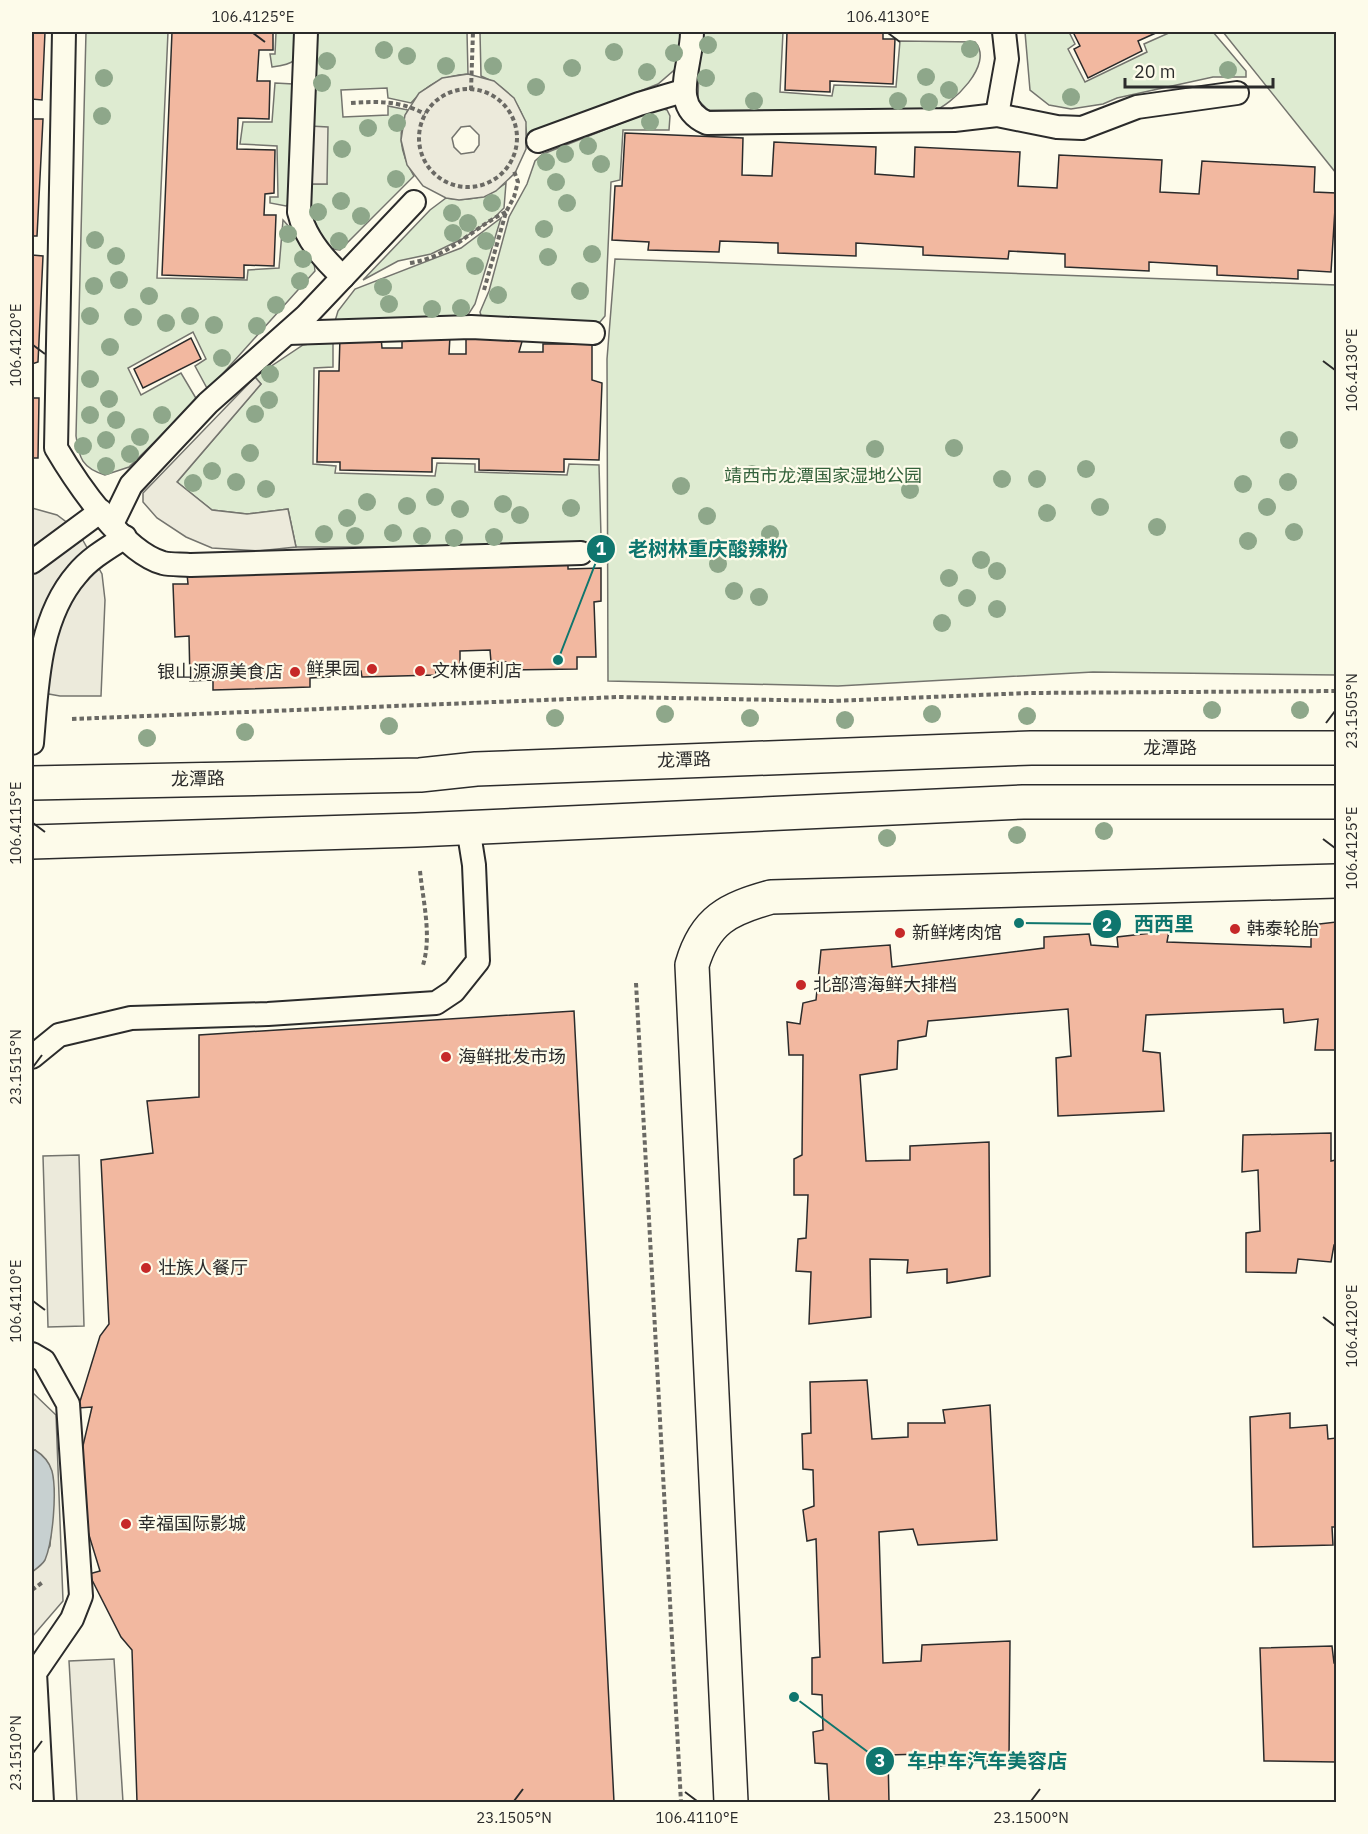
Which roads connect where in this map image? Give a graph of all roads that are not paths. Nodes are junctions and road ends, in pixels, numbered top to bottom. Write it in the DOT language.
graph roads {
  1 [pos="64,32"];
  2 [pos="306,32"];
  3 [pos="692,32"];
  4 [pos="1004,32"];
  5 [pos="683,91"];
  6 [pos="1237,93"];
  7 [pos="997,115"];
  8 [pos="538,141"];
  9 [pos="414,202"];
  10 [pos="343,277"];
  11 [pos="288,333"];
  12 [pos="592,333"];
  13 [pos="113,524"];
  14 [pos="580,553"];
  15 [pos="32,562"];
  16 [pos="32,743"];
  17 [pos="1336,748"];
  18 [pos="32,783"];
  19 [pos="1336,802"];
  20 [pos="468,827"];
  21 [pos="32,842"];
  22 [pos="1336,881"];
  23 [pos="32,1057"];
  24 [pos="32,1354"];
  25 [pos="42,1803"];
  26 [pos="731,1803"];
  1 -- 13 [label="lane"];
  2 -- 10 [label="lane"];
  3 -- 5 [label="lane"];
  4 -- 7 [label="lane"];
  5 -- 7 [label="lane"];
  5 -- 8 [label="lane"];
  6 -- 7 [label="lane"];
  9 -- 10 [label="lane"];
  10 -- 11 [label="lane"];
  11 -- 12 [label="lane"];
  11 -- 13 [label="lane"];
  13 -- 14 [label="lane"];
  13 -- 15 [label="lane"];
  13 -- 16 [label="lane"];
  17 -- 18 [label="main road, 龙潭路"];
  19 -- 20 [label="main road"];
  20 -- 21 [label="main road"];
  20 -- 23 [label="lane"];
  22 -- 26 [label="main road"];
  24 -- 25 [label="lane"];
}
